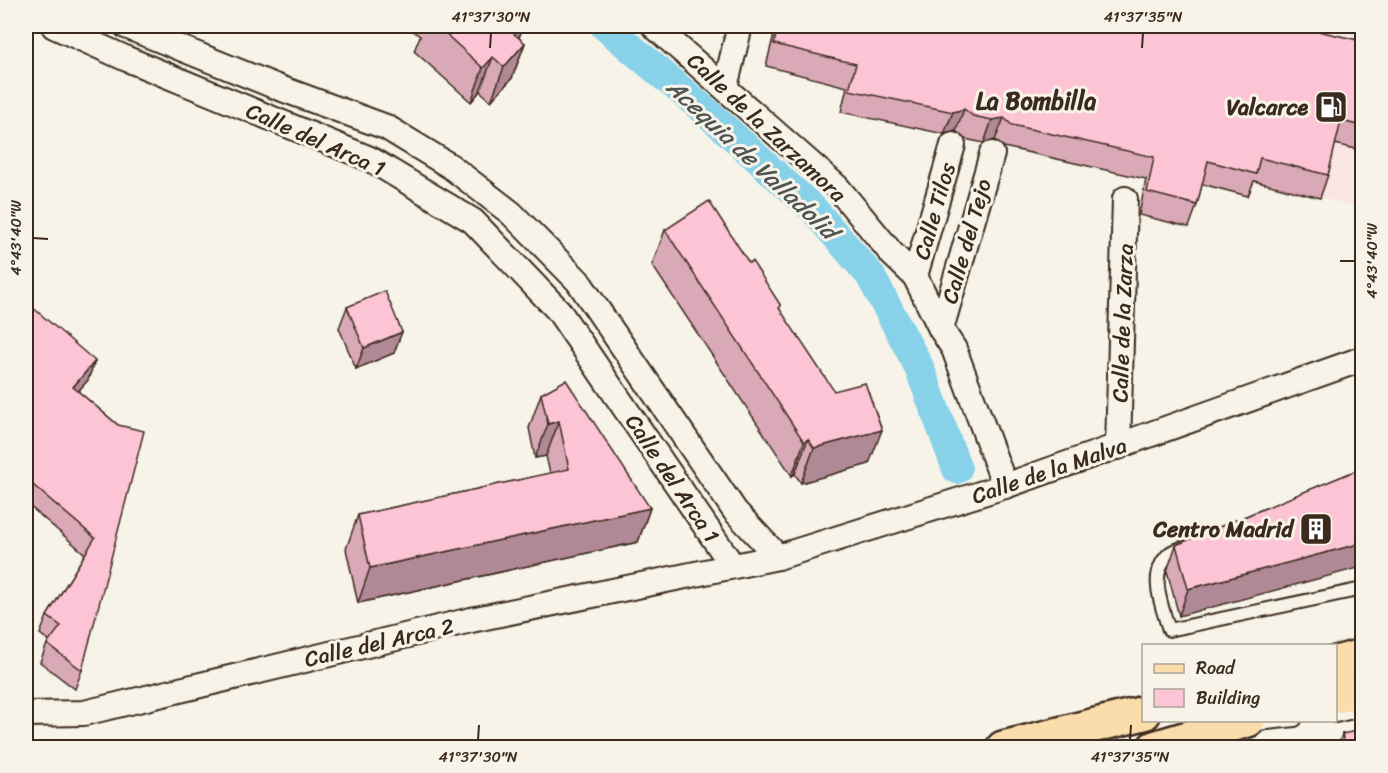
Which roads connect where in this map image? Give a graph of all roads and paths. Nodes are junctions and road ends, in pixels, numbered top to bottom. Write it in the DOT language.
graph roads {
  1 [pos="54,26"];
  2 [pos="126,26"];
  3 [pos="654,26"];
  4 [pos="740,26"];
  5 [pos="725,87"];
  6 [pos="953,145"];
  7 [pos="992,154"];
  8 [pos="1125,199"];
  9 [pos="915,276"];
  10 [pos="941,329"];
  11 [pos="1362,359"];
  12 [pos="1118,447"];
  13 [pos="1005,486"];
  14 [pos="1203,540"];
  15 [pos="778,557"];
  16 [pos="732,565"];
  17 [pos="1362,589"];
  18 [pos="1362,656"];
  19 [pos="1337,662"];
  20 [pos="1362,690"];
  21 [pos="1337,696"];
  22 [pos="1362,710"];
  23 [pos="1142,713"];
  24 [pos="26,714"];
  25 [pos="1337,716"];
  26 [pos="1264,722"];
  27 [pos="1234,724"];
  28 [pos="1003,747"];
  29 [pos="1154,747"];
  1 -- 16 [label="street, Calle del Arca 1"];
  2 -- 15 [label="street, Calle del Arca 1"];
  3 -- 5 [label="street, Calle de la Zarzamora"];
  4 -- 5 [label="street"];
  5 -- 9 [label="street, Calle de la Zarzamora"];
  6 -- 9 [label="street, Calle Tilos"];
  7 -- 10 [label="street, Calle del Tejo"];
  8 -- 12 [label="street, Calle de la Zarza"];
  9 -- 10 [label="street, Calle de la Zarzamora"];
  10 -- 13 [label="street, Calle de la Zarzamora"];
  11 -- 12 [label="street, Calle de la Malva"];
  12 -- 13 [label="street, Calle de la Malva"];
  13 -- 15 [label="street, Calle de la Malva"];
  14 -- 17 [label="lane"];
  15 -- 16 [label="street, Calle de la Malva"];
  16 -- 24 [label="street, Calle del Arca 2"];
  18 -- 19 [label="main road"];
  20 -- 21 [label="main road"];
  22 -- 25 [label="lane"];
  23 -- 28 [label="main road"];
  26 -- 27 [label="lane"];
  27 -- 29 [label="main road"];
}
